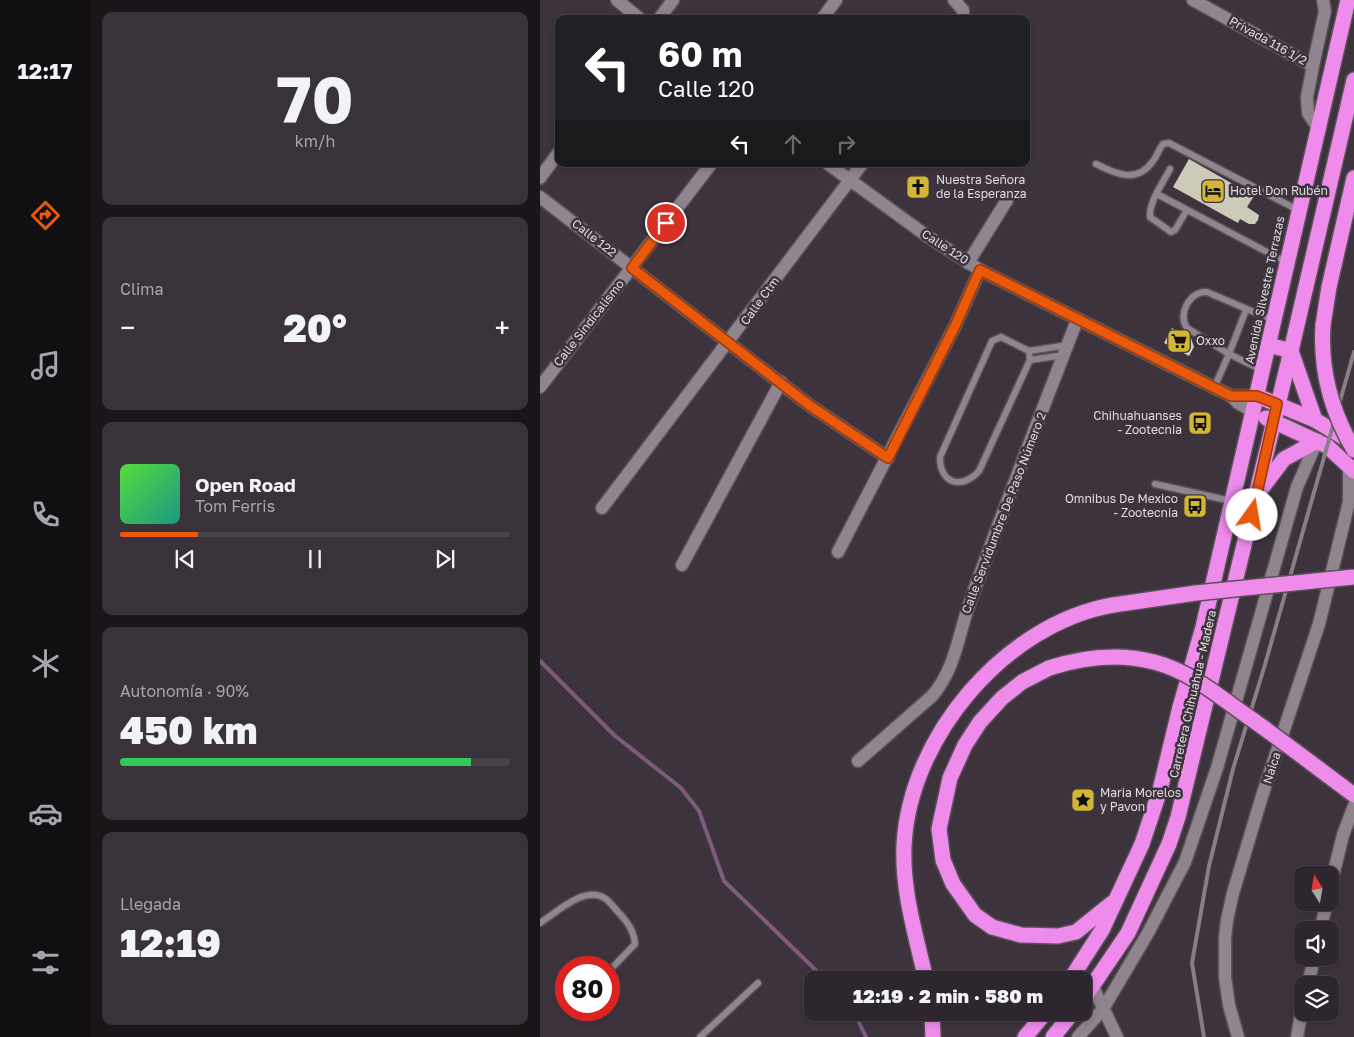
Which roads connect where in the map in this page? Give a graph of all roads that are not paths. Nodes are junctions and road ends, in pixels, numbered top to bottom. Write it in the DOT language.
graph roads {
  1 [pos="617,0"];
  2 [pos="673,0"];
  3 [pos="836,0"];
  4 [pos="1193,0"];
  5 [pos="1323,0"];
  6 [pos="1348,0"];
  7 [pos="956,2"];
  8 [pos="635,15"];
  9 [pos="662,15"];
  10 [pos="825,15"];
  11 [pos="963,15"];
  12 [pos="1313,66"];
  13 [pos="1354,80"];
  14 [pos="1317,126"];
  15 [pos="555,157"];
  16 [pos="1096,164"];
  17 [pos="709,167"];
  18 [pos="832,167"];
  19 [pos="860,167"];
  20 [pos="1170,169"];
  21 [pos="540,178"];
  22 [pos="1354,178"];
  23 [pos="849,180"];
  24 [pos="1157,194"];
  25 [pos="540,197"];
  26 [pos="1007,200"];
  27 [pos="1187,210"];
  28 [pos="1298,210"];
  29 [pos="968,263"];
  30 [pos="1288,263"];
  31 [pos="632,268"];
  32 [pos="980,270"];
  33 [pos="1246,310"];
  34 [pos="1077,320"];
  35 [pos="1274,321"];
  36 [pos="729,342"];
  37 [pos="1269,345"];
  38 [pos="1066,350"];
  39 [pos="1029,351"];
  40 [pos="1291,351"];
  41 [pos="1228,354"];
  42 [pos="1030,360"];
  43 [pos="1263,370"];
  44 [pos="781,382"];
  45 [pos="540,387"];
  46 [pos="1214,388"];
  47 [pos="1231,396"];
  48 [pos="1257,396"];
  49 [pos="1277,404"];
  50 [pos="1254,412"];
  51 [pos="1315,420"];
  52 [pos="1274,422"];
  53 [pos="1317,441"];
  54 [pos="1354,444"];
  55 [pos="1354,450"];
  56 [pos="888,458"];
  57 [pos="1352,468"];
  58 [pos="1155,484"];
  59 [pos="1256,498"];
  60 [pos="1352,499"];
  61 [pos="1231,501"];
  62 [pos="602,508"];
  63 [pos="838,552"];
  64 [pos="682,566"];
  65 [pos="1354,577"];
  66 [pos="858,761"];
  67 [pos="1354,795"];
  68 [pos="1354,806"];
  69 [pos="1335,866"];
  70 [pos="1115,900"];
  71 [pos="540,923"];
  72 [pos="620,960"];
  73 [pos="924,971"];
  74 [pos="1076,971"];
  75 [pos="758,983"];
  76 [pos="1093,988"];
  77 [pos="1103,1009"];
  78 [pos="932,1021"];
  79 [pos="1038,1021"];
  80 [pos="1066,1021"];
  81 [pos="1300,1021"];
  82 [pos="700,1037"];
  83 [pos="933,1037"];
  84 [pos="1025,1037"];
  85 [pos="1053,1037"];
  86 [pos="1078,1037"];
  87 [pos="1117,1037"];
  88 [pos="1238,1037"];
  89 [pos="1297,1037"];
  1 -- 8 [label="street"];
  2 -- 9 [label="street"];
  3 -- 10 [label="street"];
  4 -- 12 [label="street, Privada 116 1/2"];
  5 -- 12 [label="street"];
  6 -- 14 [label="highway, Avenida Silvestre Terrazas"];
  7 -- 11 [label="street"];
  12 -- 14 [label="street, Privada 116 1/2"];
  13 -- 40 [label="highway"];
  14 -- 28 [label="highway, Avenida Silvestre Terrazas"];
  15 -- 21 [label="street"];
  16 -- 28 [label="lane"];
  17 -- 31 [label="street, Calle Sindicalismo"];
  18 -- 23 [label="street, Calle 120"];
  19 -- 23 [label="street, Calle Ctm"];
  20 -- 24 [label="lane"];
  22 -- 55 [label="highway, bridge"];
  23 -- 29 [label="street, Calle 120"];
  23 -- 36 [label="street, Calle Ctm"];
  24 -- 27 [label="lane"];
  24 -- 27 [label="lane"];
  25 -- 31 [label="street, Calle 122"];
  26 -- 29 [label="street"];
  27 -- 30 [label="lane"];
  28 -- 30 [label="highway, Avenida Silvestre Terrazas"];
  29 -- 32 [label="street, Calle 120"];
  30 -- 35 [label="highway, Avenida Silvestre Terrazas"];
  31 -- 36 [label="street, Calle 122"];
  31 -- 45 [label="street, Calle Sindicalismo"];
  32 -- 34 [label="street, Calle 120"];
  32 -- 56 [label="street"];
  33 -- 35 [label="lane"];
  33 -- 41 [label="lane"];
  33 -- 41 [label="lane"];
  34 -- 38 [label="street, Calle Servidumbre De Paso Número 2"];
  34 -- 46 [label="street, Calle 120"];
  35 -- 37 [label="highway, Avenida Silvestre Terrazas"];
  36 -- 44 [label="street, Calle 122"];
  36 -- 62 [label="street, Calle Ctm"];
  37 -- 40 [label="highway"];
  37 -- 43 [label="highway, Avenida Silvestre Terrazas"];
  38 -- 39 [label="lane"];
  38 -- 42 [label="lane"];
  38 -- 66 [label="street, Calle Servidumbre De Paso Número 2"];
  39 -- 42 [label="lane"];
  39 -- 42 [label="lane"];
  40 -- 49 [label="highway"];
  40 -- 51 [label="highway"];
  41 -- 43 [label="lane"];
  41 -- 46 [label="lane"];
  43 -- 48 [label="highway, Avenida Silvestre Terrazas"];
  44 -- 56 [label="street, Calle 122"];
  44 -- 64 [label="street"];
  46 -- 47 [label="street, Calle 120"];
  47 -- 48 [label="street, Calle 120"];
  47 -- 50 [label="street, Calle 120"];
  48 -- 49 [label="highway"];
  48 -- 50 [label="highway, Avenida Silvestre Terrazas"];
  49 -- 51 [label="highway"];
  49 -- 52 [label="highway, Carretera Chihuahua - Madera"];
  50 -- 52 [label="highway"];
  50 -- 61 [label="highway, Carretera Chihuahua - Madera"];
  51 -- 54 [label="highway"];
  52 -- 53 [label="highway"];
  52 -- 59 [label="highway, Carretera Chihuahua - Madera"];
  53 -- 57 [label="highway"];
  53 -- 59 [label="highway"];
  53 -- 77 [label="street"];
  56 -- 63 [label="street"];
  57 -- 60 [label="street, Naica"];
  58 -- 61 [label="lane"];
  59 -- 76 [label="highway, Carretera Chihuahua - Madera"];
  60 -- 88 [label="street, Naica"];
  61 -- 70 [label="highway, Carretera Chihuahua - Madera"];
  65 -- 73 [label="highway, bridge"];
  67 -- 70 [label="highway, bridge"];
  68 -- 69 [label="street"];
  70 -- 74 [label="highway, Carretera Chihuahua - Madera"];
  71 -- 72 [label="lane"];
  75 -- 82 [label="lane"];
  76 -- 77 [label="street"];
  77 -- 86 [label="street"];
  77 -- 87 [label="street"];
  78 -- 83 [label="highway"];
  79 -- 84 [label="highway"];
  80 -- 85 [label="highway"];
  81 -- 89 [label="street"];
}
